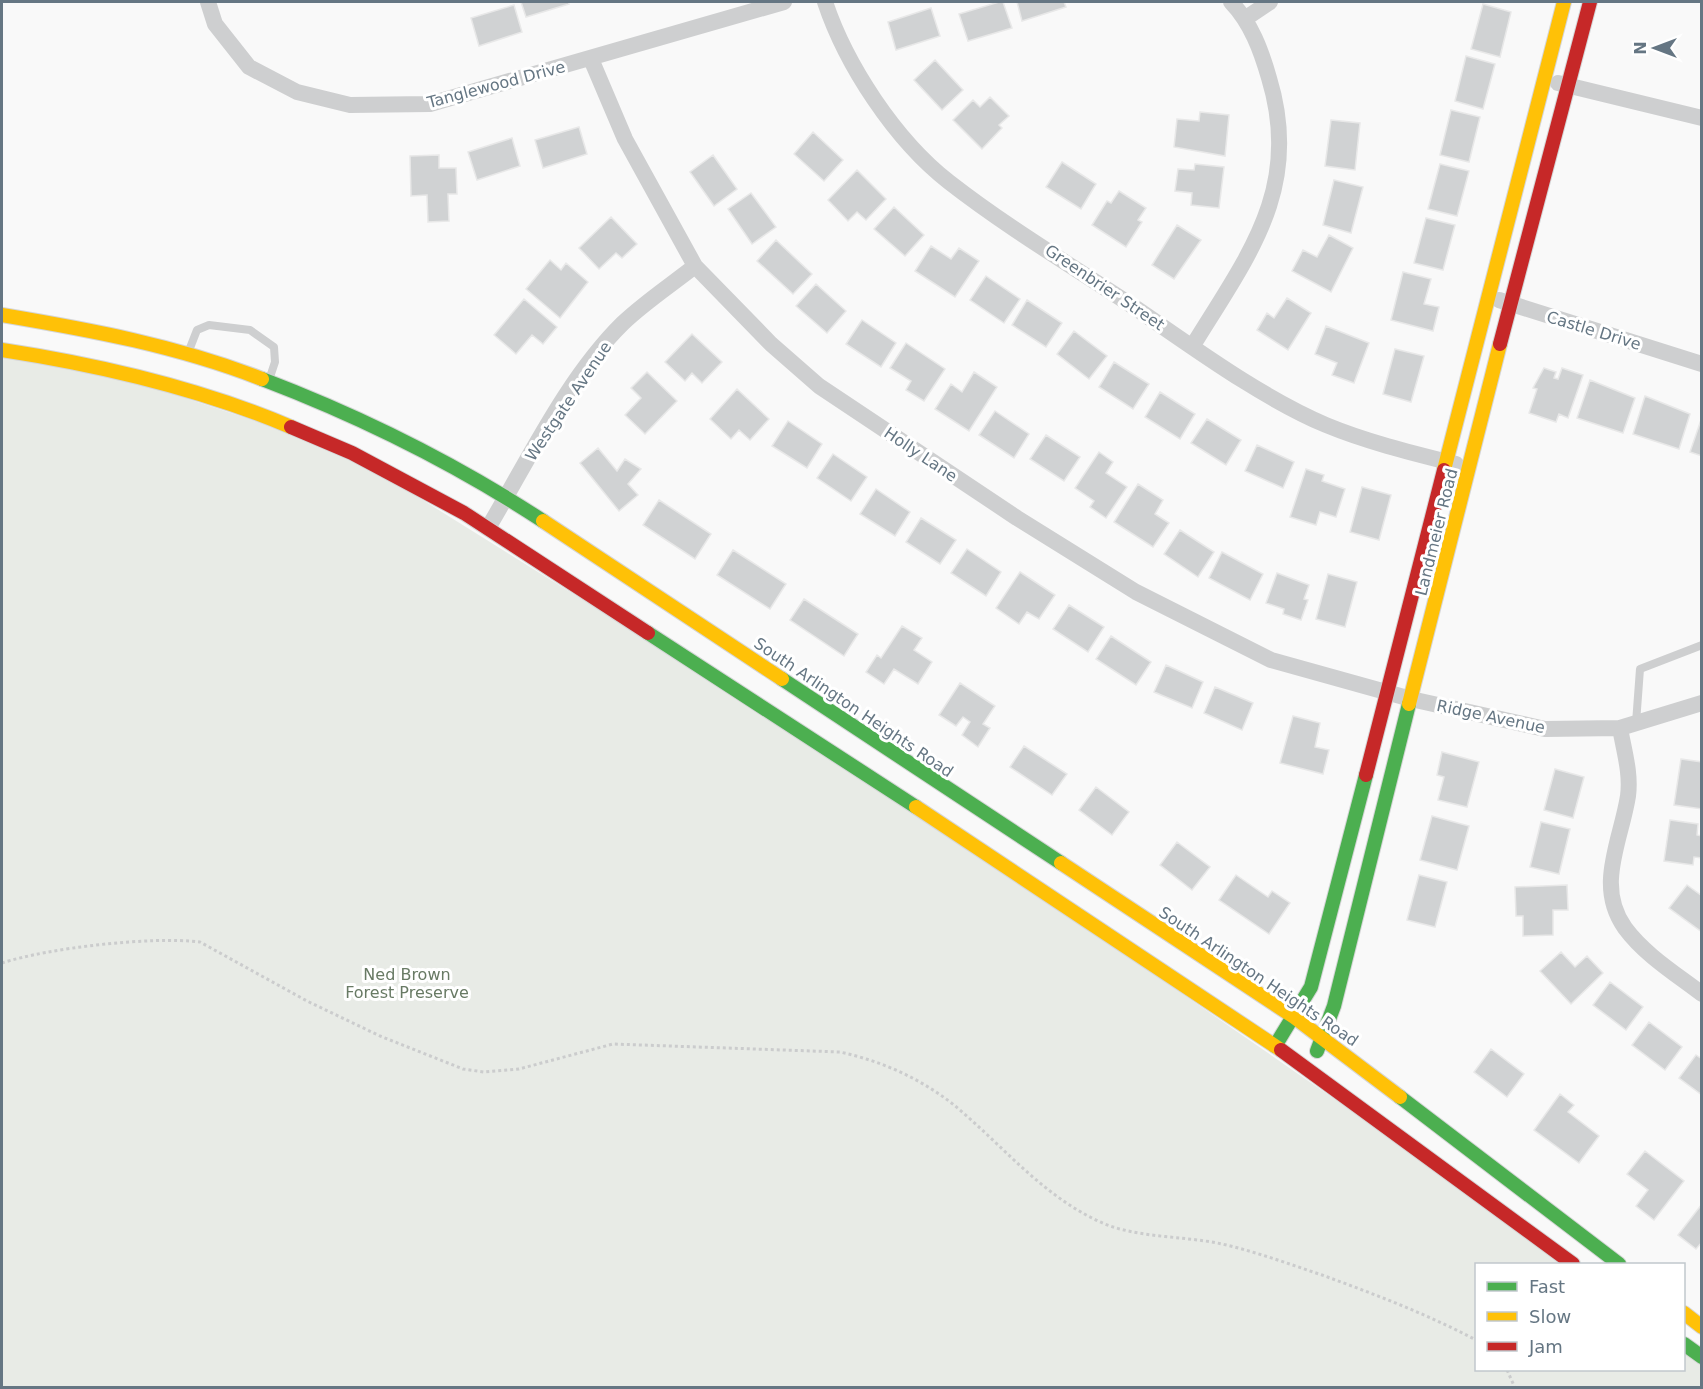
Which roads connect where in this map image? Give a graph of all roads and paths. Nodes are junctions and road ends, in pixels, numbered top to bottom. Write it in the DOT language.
graph roads {
  1 [pos="208,2"];
  2 [pos="784,2"];
  3 [pos="825,2"];
  4 [pos="1231,2"];
  5 [pos="1270,2"];
  6 [pos="1563,2"];
  7 [pos="1590,2"];
  8 [pos="1246,18"];
  9 [pos="591,59"];
  10 [pos="1542,79"];
  11 [pos="1567,85"];
  12 [pos="1701,118"];
  13 [pos="695,266"];
  14 [pos="1486,297"];
  15 [pos="1510,303"];
  16 [pos="2,315"];
  17 [pos="1192,346"];
  18 [pos="2,350"];
  19 [pos="188,354"];
  20 [pos="1701,364"];
  21 [pos="269,381"];
  22 [pos="1445,461"];
  23 [pos="1469,467"];
  24 [pos="507,497"];
  25 [pos="488,528"];
  26 [pos="1701,645"];
  27 [pos="1386,693"];
  28 [pos="1411,699"];
  29 [pos="1701,703"];
  30 [pos="1628,726"];
  31 [pos="2,963"];
  32 [pos="1701,994"];
  33 [pos="1294,1017"];
  34 [pos="1323,1038"];
  35 [pos="1275,1046"];
  36 [pos="1308,1068"];
  37 [pos="1572,1263"];
  38 [pos="1618,1263"];
  39 [pos="1685,1315"];
  40 [pos="1701,1327"];
  41 [pos="1475,1340"];
  42 [pos="1685,1345"];
  43 [pos="1701,1357"];
  44 [pos="1507,1371"];
  45 [pos="1515,1388"];
  1 -- 9 [label="street, Tanglewood Drive"];
  2 -- 9 [label="street, Tanglewood Drive"];
  3 -- 17 [label="street, Greenbrier Street"];
  4 -- 8 [label="street"];
  5 -- 8 [label="street"];
  6 -- 10 [label="main road, Landmeier Road"];
  7 -- 11 [label="main road, Landmeier Road"];
  8 -- 17 [label="street"];
  9 -- 13 [label="street, Holly Lane"];
  10 -- 11 [label="street"];
  10 -- 14 [label="main road, Landmeier Road"];
  11 -- 12 [label="street"];
  11 -- 15 [label="main road, Landmeier Road"];
  13 -- 24 [label="street, Westgate Avenue"];
  13 -- 27 [label="street, Holly Lane"];
  14 -- 15 [label="street, Castle Drive"];
  14 -- 22 [label="main road, Landmeier Road"];
  15 -- 20 [label="street, Castle Drive"];
  15 -- 23 [label="main road, Landmeier Road"];
  16 -- 19 [label="main road, South Arlington Heights Road"];
  17 -- 22 [label="street, Greenbrier Street"];
  18 -- 25 [label="main road"];
  19 -- 21 [label="main road, South Arlington Heights Road"];
  19 -- 21 [label="lane"];
  21 -- 24 [label="main road, South Arlington Heights Road"];
  22 -- 23 [label="street, Greenbrier Street"];
  22 -- 27 [label="main road, Landmeier Road"];
  23 -- 28 [label="main road, Landmeier Road"];
  24 -- 25 [label="street, Westgate Avenue"];
  24 -- 33 [label="main road, South Arlington Heights Road"];
  25 -- 35 [label="main road"];
  26 -- 30 [label="lane"];
  27 -- 28 [label="street, Ridge Avenue"];
  27 -- 33 [label="main road, Landmeier Road"];
  28 -- 30 [label="street, Ridge Avenue"];
  28 -- 34 [label="main road, Landmeier Road"];
  29 -- 30 [label="street, Ridge Avenue"];
  30 -- 32 [label="street"];
  31 -- 41 [label="path"];
  33 -- 34 [label="main road, South Arlington Heights Road"];
  33 -- 35 [label="main road, Landmeier Road"];
  34 -- 36 [label="main road, Landmeier Road"];
  34 -- 38 [label="main road, South Arlington Heights Road"];
  35 -- 36 [label="main road"];
  36 -- 37 [label="main road"];
  39 -- 40 [label="main road"];
  42 -- 43 [label="main road"];
  44 -- 45 [label="path"];
}
